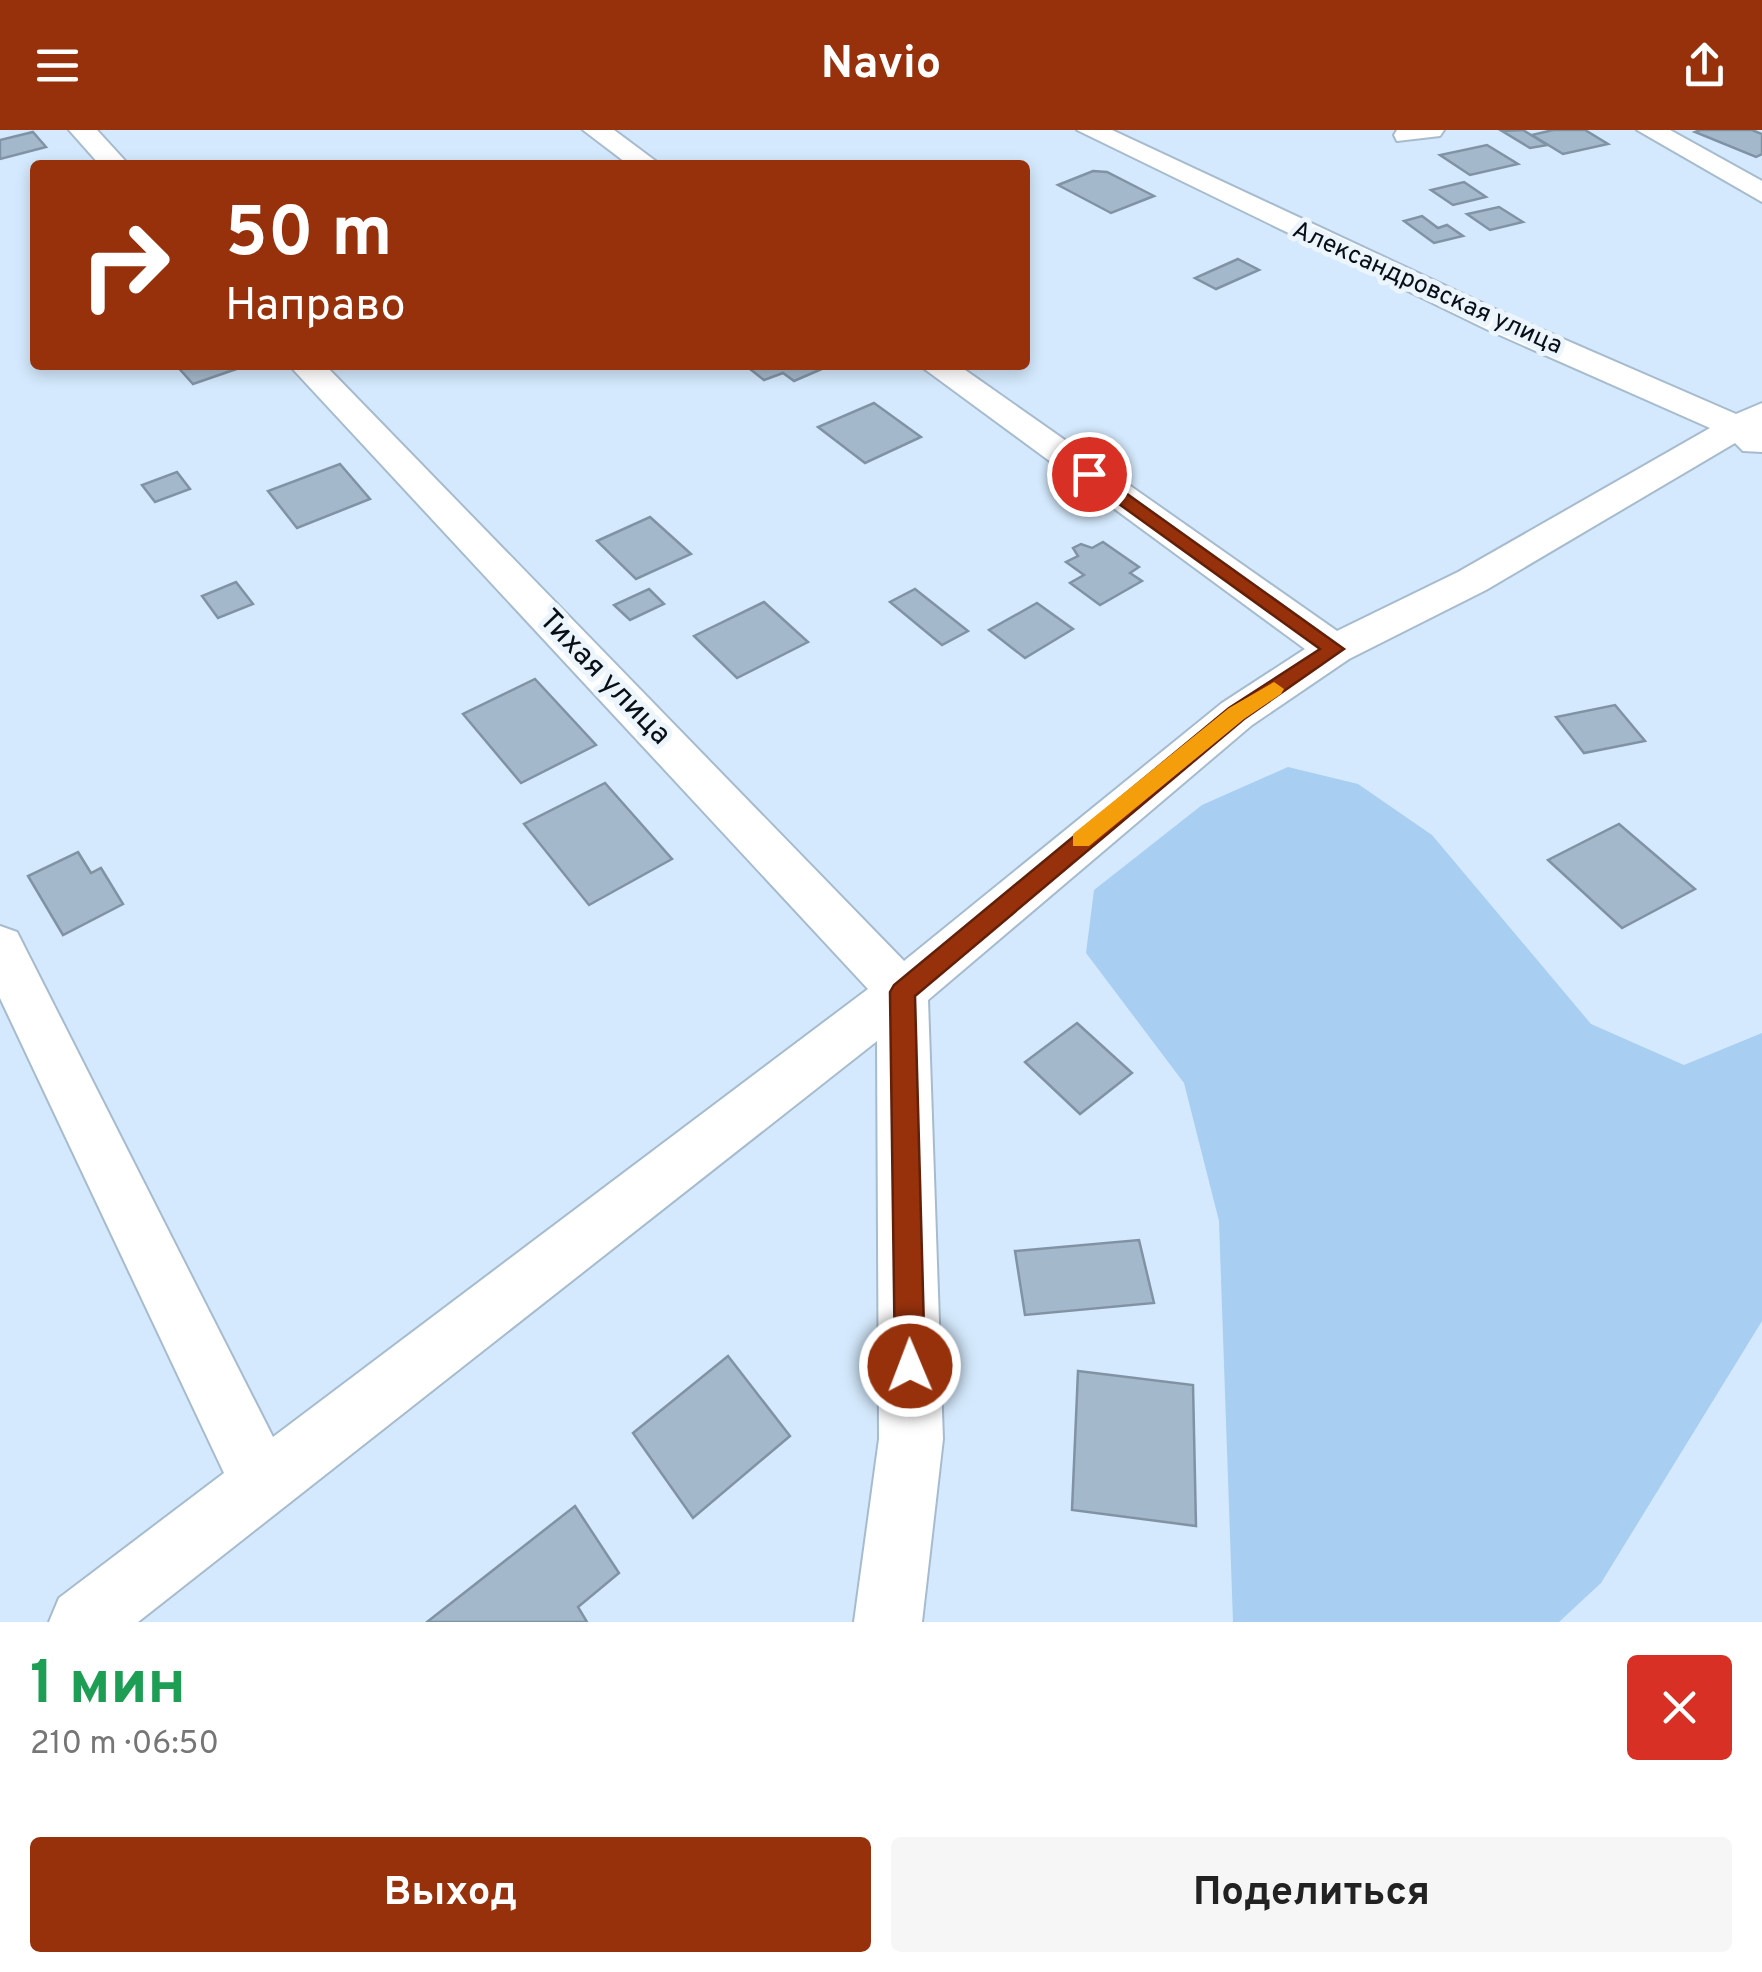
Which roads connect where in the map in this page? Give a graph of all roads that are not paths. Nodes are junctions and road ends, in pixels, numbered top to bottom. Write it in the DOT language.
graph roads {
  1 [pos="82,130"];
  2 [pos="596,130"];
  3 [pos="1090,130"];
  4 [pos="1650,130"];
  5 [pos="110,160"];
  6 [pos="640,160"];
  7 [pos="1762,193"];
  8 [pos="311,370"];
  9 [pos="943,370"];
  10 [pos="1754,429"];
  11 [pos="1334,649"];
  12 [pos="0,946"];
  13 [pos="902,992"];
  14 [pos="263,1484"];
  15 [pos="83,1622"];
  16 [pos="888,1622"];
  1 -- 5 [label="street"];
  2 -- 6 [label="street"];
  3 -- 10 [label="street, Александровская улица"];
  4 -- 7 [label="street"];
  8 -- 13 [label="street, Тихая улица"];
  9 -- 11 [label="street"];
  10 -- 11 [label="street"];
  11 -- 13 [label="street"];
  12 -- 14 [label="street"];
  13 -- 14 [label="street"];
  13 -- 16 [label="street"];
  14 -- 15 [label="street"];
}
